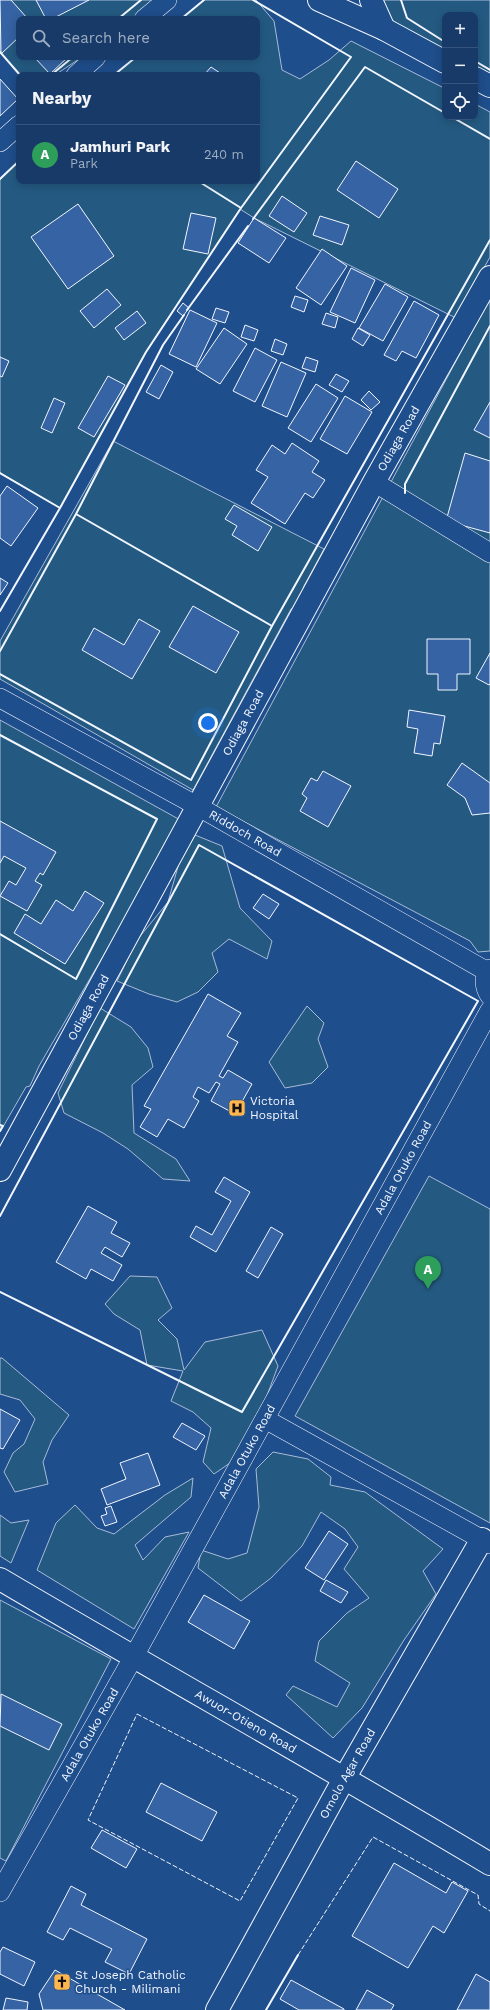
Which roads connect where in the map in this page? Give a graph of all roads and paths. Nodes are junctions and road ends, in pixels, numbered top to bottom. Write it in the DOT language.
graph roads {
  1 [pos="168,0"];
  2 [pos="319,0"];
  3 [pos="371,0"];
  4 [pos="148,16"];
  5 [pos="384,29"];
  6 [pos="93,60"];
  7 [pos="442,60"];
  8 [pos="79,72"];
  9 [pos="478,80"];
  10 [pos="490,86"];
  11 [pos="16,128"];
  12 [pos="0,142"];
  13 [pos="490,277"];
  14 [pos="374,482"];
  15 [pos="490,554"];
  16 [pos="0,698"];
  17 [pos="199,807"];
  18 [pos="489,970"];
  19 [pos="490,996"];
  20 [pos="490,1010"];
  21 [pos="0,1170"];
  22 [pos="265,1419"];
  23 [pos="486,1541"];
  24 [pos="0,1579"];
  25 [pos="133,1658"];
  26 [pos="345,1777"];
  27 [pos="490,1864"];
  28 [pos="0,1892"];
  29 [pos="217,2010"];
  1 -- 4 [label="street"];
  2 -- 5 [label="main road"];
  3 -- 5 [label="main road"];
  5 -- 7 [label="main road"];
  6 -- 8 [label="street"];
  9 -- 10 [label="main road"];
  11 -- 12 [label="street"];
  13 -- 14 [label="main road, Odiaga Road"];
  14 -- 15 [label="street"];
  14 -- 17 [label="main road, Odiaga Road"];
  16 -- 17 [label="street, Riddoch Road"];
  17 -- 18 [label="street, Riddoch Road"];
  17 -- 21 [label="main road, Odiaga Road"];
  18 -- 19 [label="street"];
  20 -- 22 [label="street, Adala Otuko Road"];
  22 -- 23 [label="street"];
  22 -- 25 [label="street, Adala Otuko Road"];
  23 -- 26 [label="main road, Omolo Agar Road"];
  24 -- 25 [label="main road, Awuor-Otieno Road"];
  25 -- 26 [label="main road, Awuor-Otieno Road"];
  25 -- 28 [label="street, Adala Otuko Road"];
  26 -- 27 [label="main road, Awuor-Otieno Road"];
  26 -- 29 [label="main road, Omolo Agar Road"];
}
